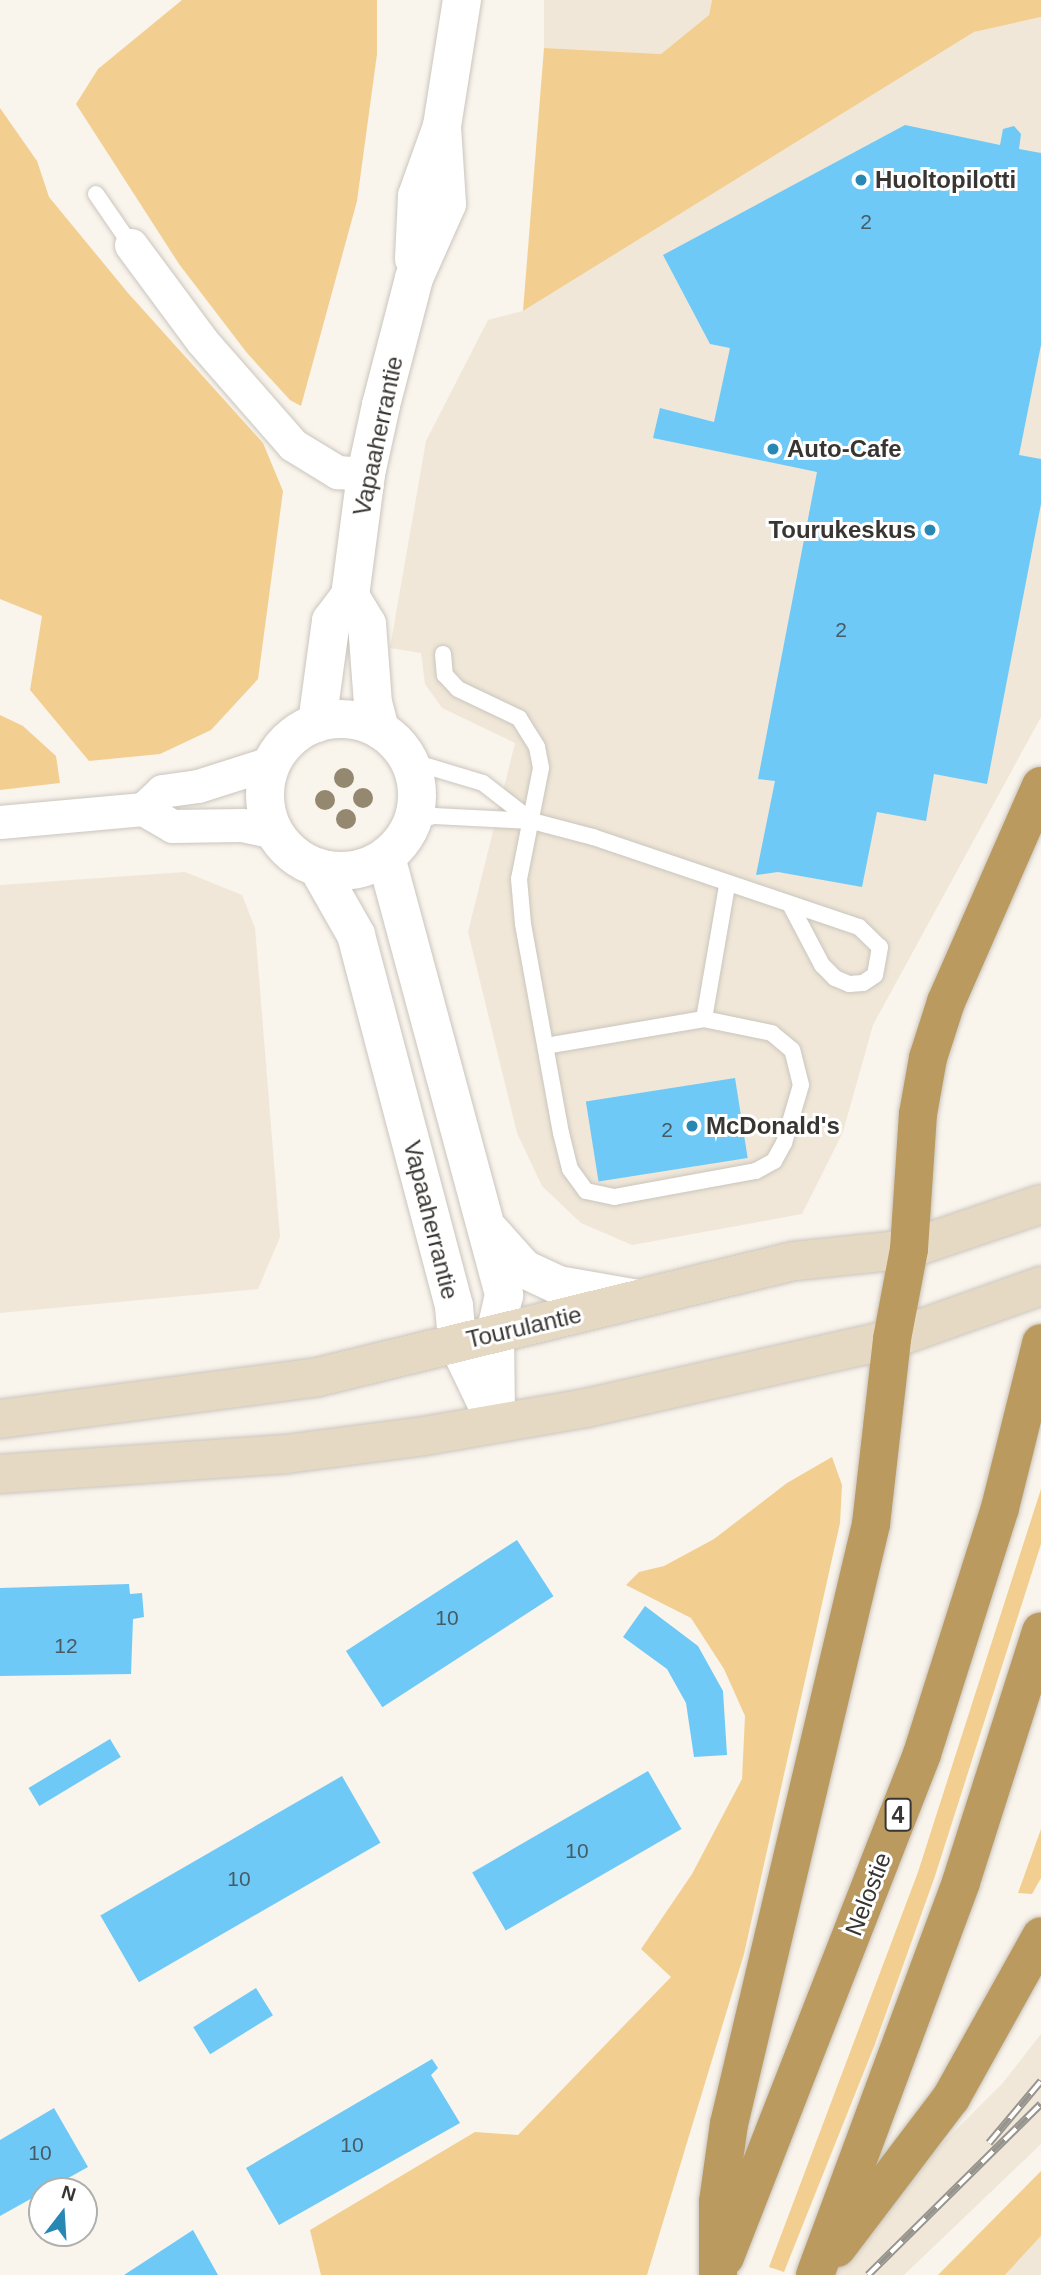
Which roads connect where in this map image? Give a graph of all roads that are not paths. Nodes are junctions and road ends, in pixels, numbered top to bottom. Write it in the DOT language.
graph roads {
  1 [pos="462,0"];
  2 [pos="96,194"];
  3 [pos="131,246"];
  4 [pos="366,474"];
  5 [pos="350,596"];
  6 [pos="443,654"];
  7 [pos="317,723"];
  8 [pos="380,730"];
  9 [pos="410,761"];
  10 [pos="273,762"];
  11 [pos="1041,786"];
  12 [pos="143,809"];
  13 [pos="532,821"];
  14 [pos="0,822"];
  15 [pos="412,823"];
  16 [pos="275,832"];
  17 [pos="386,857"];
  18 [pos="318,868"];
  19 [pos="727,886"];
  20 [pos="791,906"];
  21 [pos="704,1019"];
  22 [pos="546,1046"];
  23 [pos="1041,1204"];
  24 [pos="487,1228"];
  25 [pos="909,1249"];
  26 [pos="1041,1286"];
  27 [pos="638,1299"];
  28 [pos="495,1334"];
  29 [pos="892,1339"];
  30 [pos="457,1342"];
  31 [pos="1041,1343"];
  32 [pos="0,1419"];
  33 [pos="496,1423"];
  34 [pos="0,1475"];
  35 [pos="1041,1631"];
  36 [pos="1041,1936"];
  37 [pos="718,2275"];
  38 [pos="816,2275"];
  1 -- 4 [label="street, Vapaaherrantie"];
  2 -- 3 [label="lane"];
  3 -- 4 [label="street"];
  4 -- 5 [label="street, Vapaaherrantie"];
  5 -- 7 [label="street, Vapaaherrantie"];
  5 -- 8 [label="street"];
  6 -- 13 [label="lane"];
  7 -- 8 [label="street"];
  7 -- 10 [label="street"];
  8 -- 9 [label="street"];
  9 -- 13 [label="lane"];
  9 -- 15 [label="street"];
  10 -- 12 [label="street"];
  10 -- 16 [label="street"];
  11 -- 25 [label="highway"];
  12 -- 14 [label="street"];
  12 -- 16 [label="street"];
  13 -- 15 [label="lane"];
  13 -- 19 [label="lane"];
  13 -- 22 [label="lane"];
  15 -- 17 [label="street"];
  16 -- 18 [label="street"];
  17 -- 18 [label="street"];
  17 -- 24 [label="street, Vapaaherrantie"];
  18 -- 30 [label="street, Vapaaherrantie"];
  19 -- 20 [label="lane"];
  19 -- 21 [label="lane"];
  20 -- 20 [label="lane"];
  21 -- 22 [label="lane"];
  21 -- 22 [label="lane"];
  23 -- 25 [label="main road, Tourulantie"];
  24 -- 27 [label="street, Vapaaherrantie"];
  24 -- 28 [label="street, Vapaaherrantie"];
  25 -- 27 [label="main road, Tourulantie"];
  25 -- 29 [label="highway"];
  26 -- 29 [label="main road"];
  27 -- 28 [label="main road, Tourulantie"];
  28 -- 30 [label="main road, Tourulantie"];
  28 -- 33 [label="street, Vapaaherrantie"];
  29 -- 33 [label="main road"];
  29 -- 37 [label="highway"];
  30 -- 32 [label="main road, Tourulantie"];
  30 -- 33 [label="street, Vapaaherrantie"];
  31 -- 37 [label="highway, Nelostie / 4"];
  33 -- 34 [label="main road"];
  35 -- 38 [label="highway"];
  36 -- 38 [label="highway"];
}
